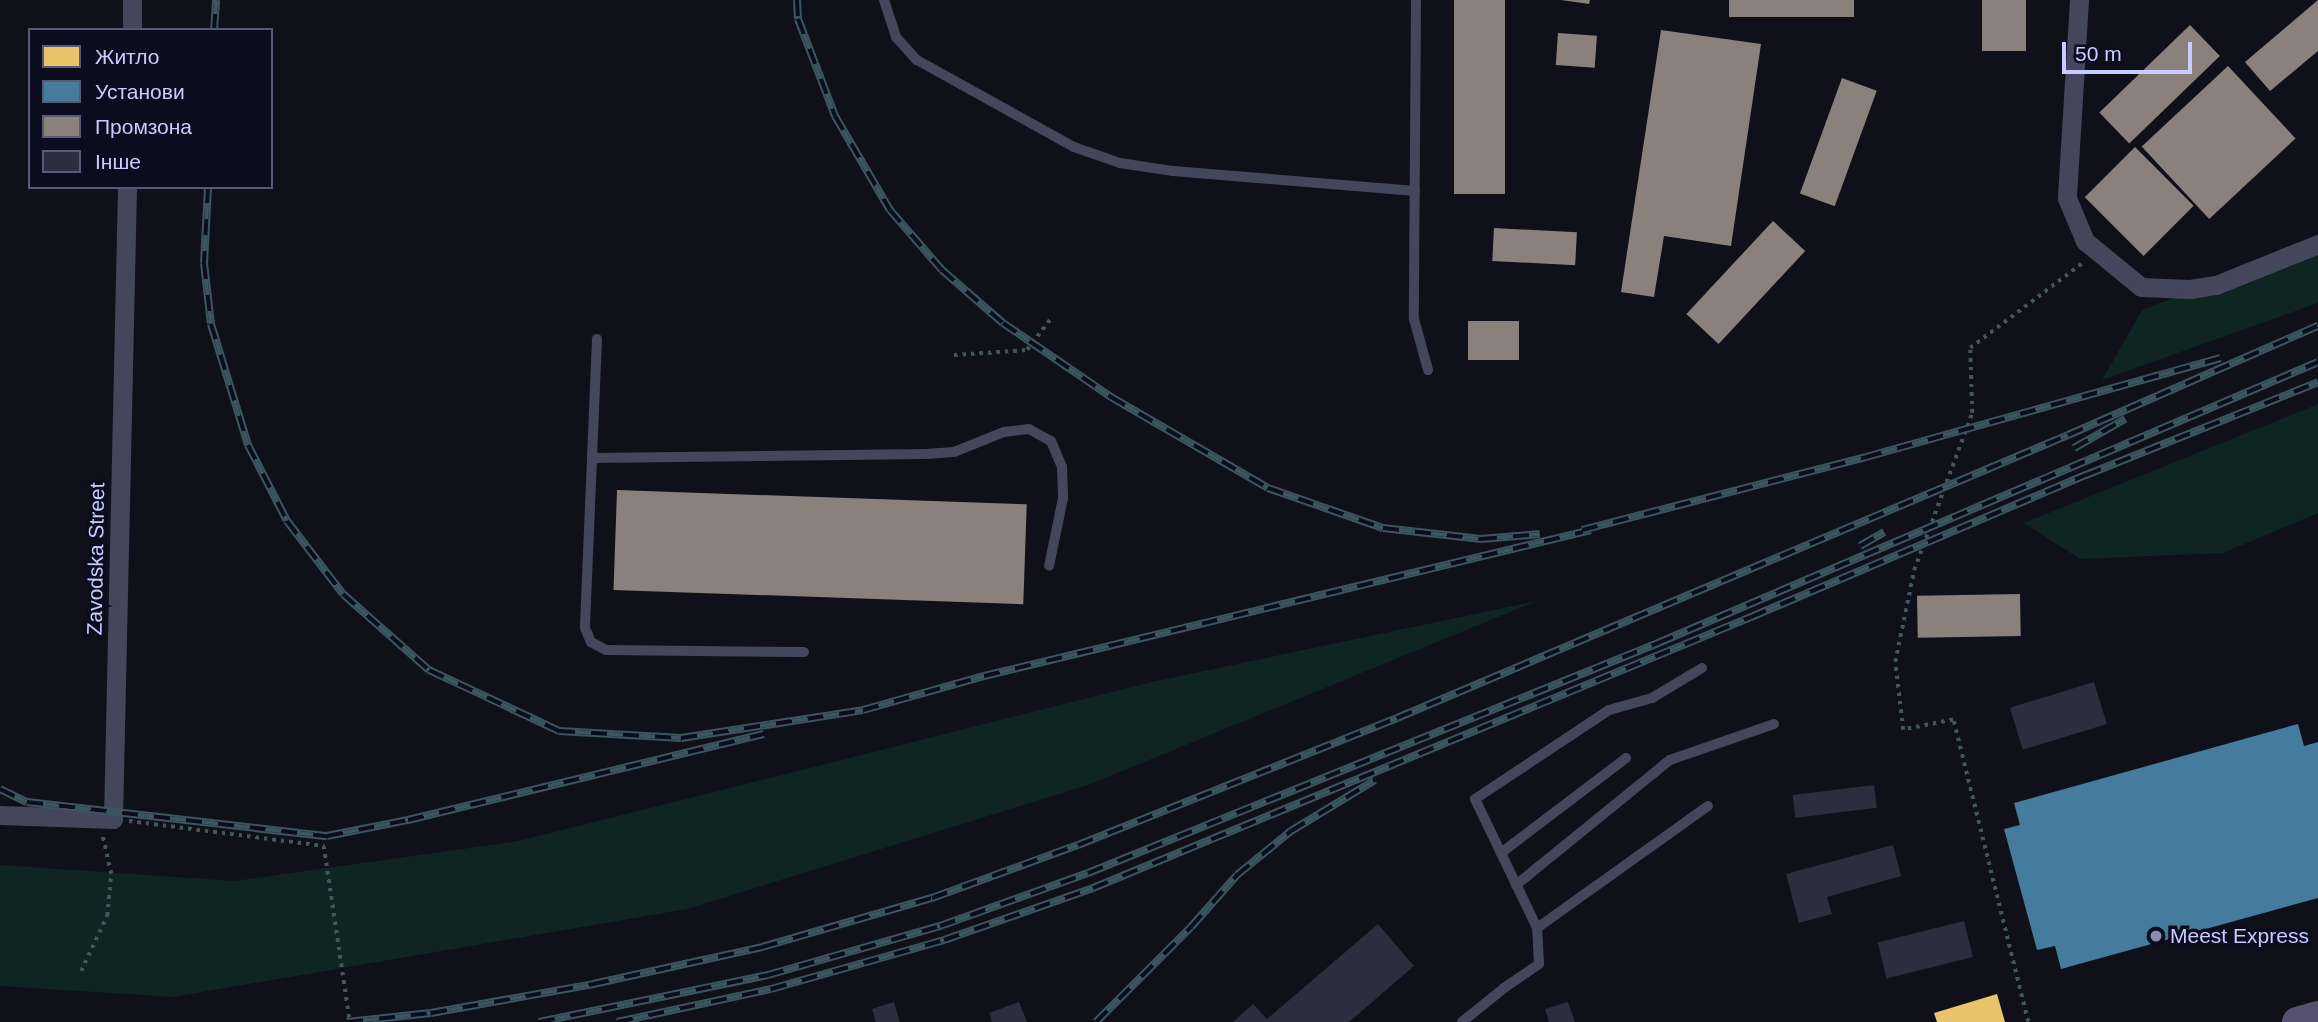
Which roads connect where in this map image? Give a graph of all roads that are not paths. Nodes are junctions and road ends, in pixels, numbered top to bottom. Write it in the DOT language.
graph roads {
  1 [pos="132,0"];
  2 [pos="884,0"];
  3 [pos="1416,0"];
  4 [pos="2079,0"];
  5 [pos="132,28"];
  6 [pos="127,189"];
  7 [pos="1415,191"];
  8 [pos="2318,244"];
  9 [pos="597,340"];
  10 [pos="1428,370"];
  11 [pos="593,458"];
  12 [pos="1049,566"];
  13 [pos="804,652"];
  14 [pos="1702,668"];
  15 [pos="1774,724"];
  16 [pos="1626,758"];
  17 [pos="1708,806"];
  18 [pos="0,815"];
  19 [pos="1501,853"];
  20 [pos="1516,885"];
  21 [pos="1536,928"];
  22 [pos="2318,1016"];
  23 [pos="1462,1022"];
  24 [pos="2297,1022"];
  1 -- 5 [label="street"];
  2 -- 7 [label="lane"];
  3 -- 7 [label="lane"];
  4 -- 8 [label="street"];
  6 -- 18 [label="street, Zavodska Street"];
  7 -- 10 [label="lane"];
  9 -- 11 [label="lane"];
  11 -- 12 [label="lane"];
  11 -- 13 [label="lane"];
  14 -- 19 [label="lane"];
  15 -- 20 [label="lane"];
  16 -- 19 [label="lane"];
  17 -- 21 [label="lane"];
  19 -- 20 [label="lane"];
  20 -- 21 [label="lane"];
  21 -- 23 [label="lane"];
  22 -- 24 [label="main road"];
}
